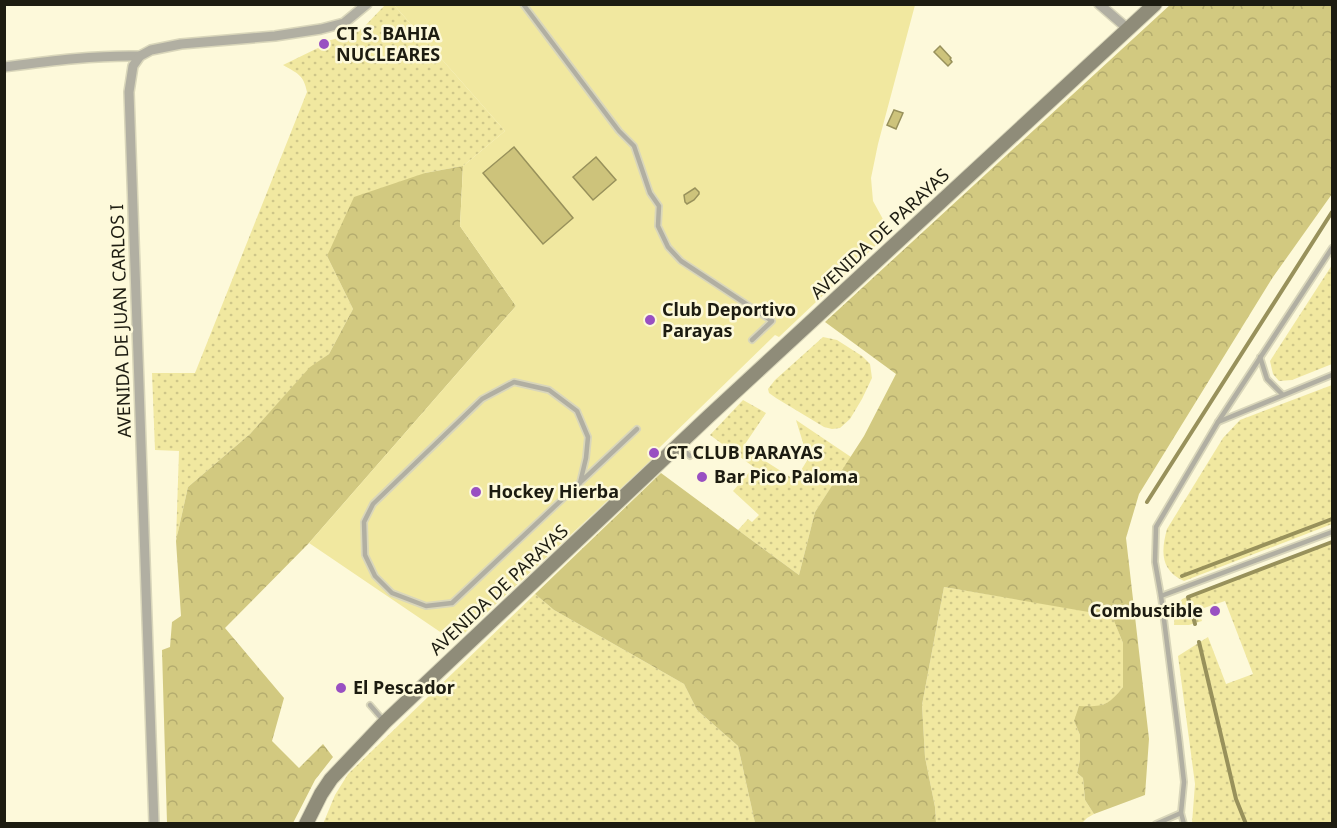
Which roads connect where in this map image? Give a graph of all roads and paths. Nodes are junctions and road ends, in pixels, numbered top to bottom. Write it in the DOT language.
graph roads {
  1 [pos="367,4"];
  2 [pos="523,4"];
  3 [pos="1099,4"];
  4 [pos="1155,4"];
  5 [pos="1128,29"];
  6 [pos="140,56"];
  7 [pos="4,67"];
  8 [pos="1332,248"];
  9 [pos="752,340"];
  10 [pos="1260,357"];
  11 [pos="1332,375"];
  12 [pos="1282,394"];
  13 [pos="1218,422"];
  14 [pos="637,429"];
  15 [pos="679,445"];
  16 [pos="690,456"];
  17 [pos="580,483"];
  18 [pos="1332,532"];
  19 [pos="1161,596"];
  20 [pos="370,705"];
  21 [pos="385,722"];
  22 [pos="1180,813"];
  23 [pos="154,824"];
  24 [pos="306,824"];
  25 [pos="1156,824"];
  26 [pos="1184,824"];
  1 -- 6 [label="street"];
  2 -- 9 [label="lane"];
  3 -- 5 [label="street"];
  4 -- 5 [label="street, AVENIDA DE PARAYAS"];
  5 -- 15 [label="street, AVENIDA DE PARAYAS"];
  6 -- 7 [label="street"];
  6 -- 23 [label="street, AVENIDA DE JUAN CARLOS I"];
  8 -- 10 [label="lane"];
  10 -- 12 [label="lane"];
  10 -- 13 [label="lane"];
  11 -- 12 [label="lane"];
  12 -- 13 [label="lane"];
  13 -- 19 [label="lane"];
  14 -- 17 [label="lane"];
  15 -- 16 [label="lane"];
  15 -- 21 [label="street, AVENIDA DE PARAYAS"];
  17 -- 17 [label="lane"];
  18 -- 19 [label="lane"];
  19 -- 22 [label="lane"];
  20 -- 21 [label="lane"];
  21 -- 24 [label="street, AVENIDA DE PARAYAS"];
  22 -- 25 [label="lane"];
  22 -- 26 [label="lane"];
}
